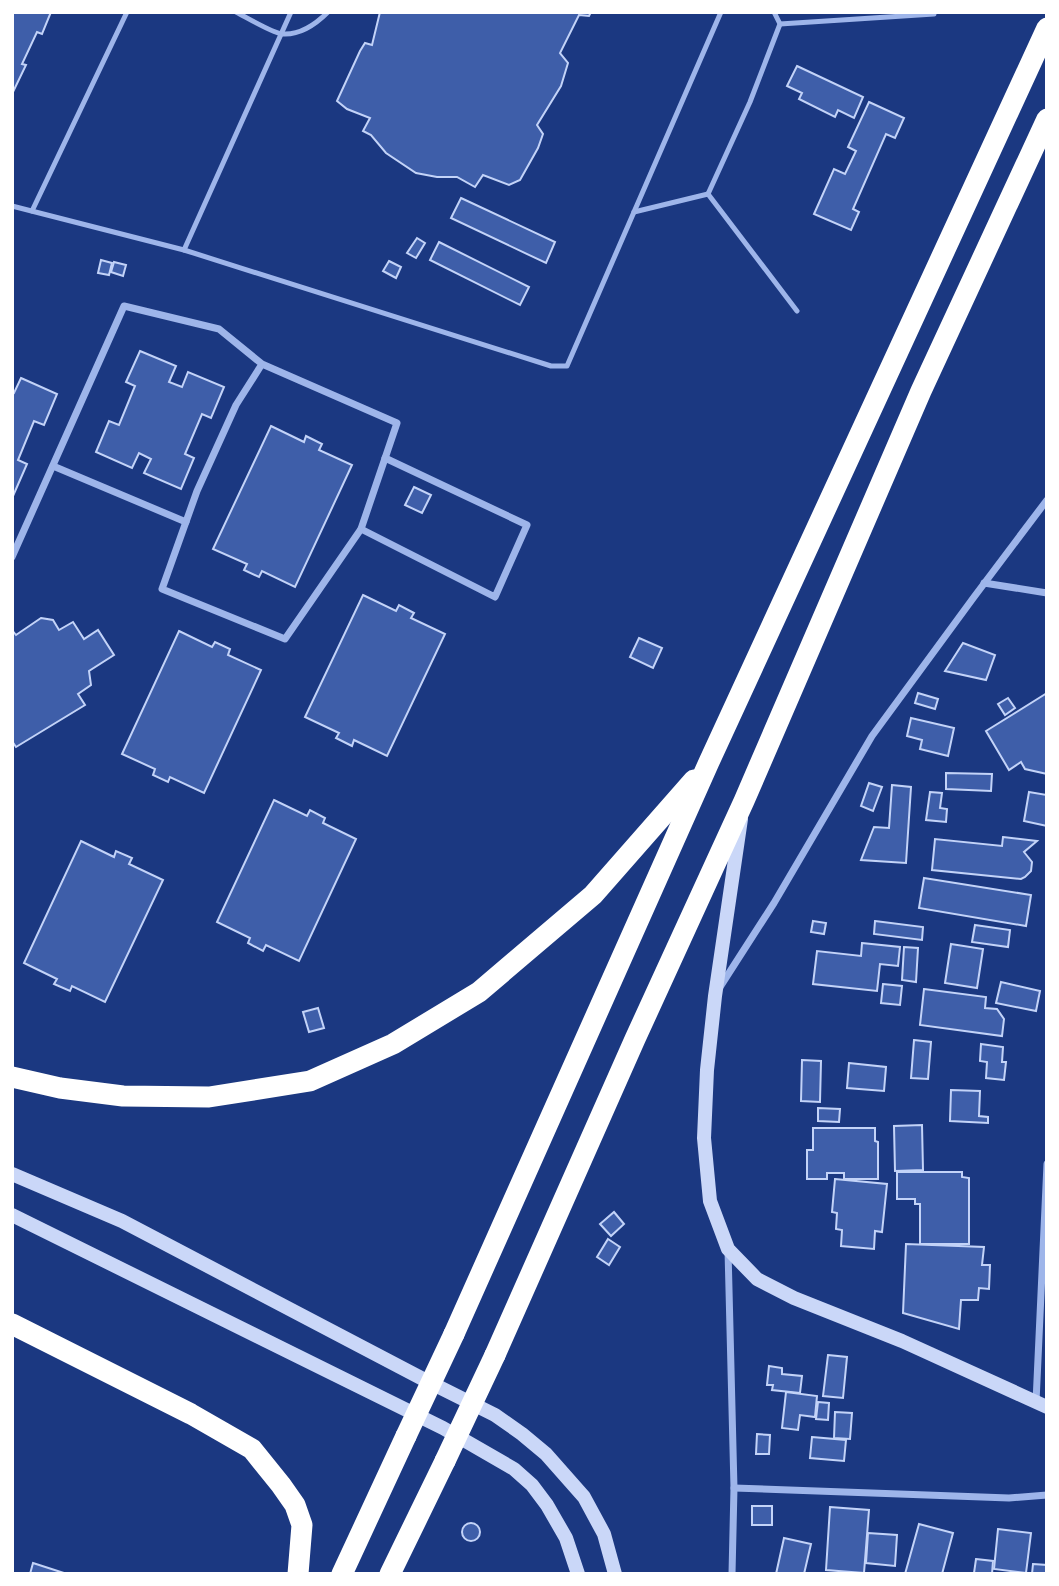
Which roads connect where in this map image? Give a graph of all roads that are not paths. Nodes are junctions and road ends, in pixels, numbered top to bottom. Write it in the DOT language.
graph roads {
  1 [pos="127,12"];
  2 [pos="236,12"];
  3 [pos="291,12"];
  4 [pos="328,12"];
  5 [pos="721,12"];
  6 [pos="774,12"];
  7 [pos="934,14"];
  8 [pos="780,24"];
  9 [pos="1047,27"];
  10 [pos="281,34"];
  11 [pos="1047,119"];
  12 [pos="708,194"];
  13 [pos="12,206"];
  14 [pos="32,211"];
  15 [pos="634,212"];
  16 [pos="184,250"];
  17 [pos="797,311"];
  18 [pos="262,364"];
  19 [pos="385,458"];
  20 [pos="53,466"];
  21 [pos="1047,500"];
  22 [pos="186,522"];
  23 [pos="360,529"];
  24 [pos="12,557"];
  25 [pos="984,583"];
  26 [pos="1047,593"];
  27 [pos="709,762"];
  28 [pos="744,801"];
  29 [pos="715,996"];
  30 [pos="12,1077"];
  31 [pos="1047,1164"];
  32 [pos="12,1174"];
  33 [pos="12,1215"];
  34 [pos="728,1249"];
  35 [pos="12,1324"];
  36 [pos="1041,1405"];
  37 [pos="734,1488"];
  38 [pos="1047,1495"];
  39 [pos="298,1574"];
  40 [pos="342,1574"];
  41 [pos="390,1574"];
  42 [pos="578,1574"];
  43 [pos="615,1574"];
  44 [pos="732,1574"];
  1 -- 14 [label="lane"];
  2 -- 10 [label="lane"];
  3 -- 10 [label="lane"];
  4 -- 10 [label="lane"];
  5 -- 15 [label="lane"];
  6 -- 8 [label="lane"];
  7 -- 8 [label="lane"];
  8 -- 12 [label="lane"];
  9 -- 27 [label="highway"];
  10 -- 16 [label="lane"];
  11 -- 28 [label="highway"];
  12 -- 15 [label="lane"];
  12 -- 17 [label="lane"];
  13 -- 14 [label="lane"];
  14 -- 16 [label="lane"];
  15 -- 16 [label="lane"];
  18 -- 19 [label="street"];
  18 -- 20 [label="street"];
  18 -- 22 [label="street"];
  19 -- 23 [label="street"];
  19 -- 23 [label="street"];
  20 -- 22 [label="street"];
  20 -- 24 [label="street"];
  21 -- 25 [label="street"];
  22 -- 23 [label="street"];
  25 -- 26 [label="street"];
  25 -- 29 [label="street"];
  27 -- 30 [label="highway"];
  27 -- 40 [label="highway, bridge"];
  28 -- 29 [label="main road"];
  28 -- 41 [label="highway, bridge"];
  29 -- 34 [label="main road"];
  31 -- 36 [label="street"];
  32 -- 43 [label="main road"];
  33 -- 42 [label="main road"];
  34 -- 36 [label="main road"];
  34 -- 37 [label="street"];
  35 -- 39 [label="highway"];
  37 -- 38 [label="street"];
  37 -- 44 [label="street"];
}
